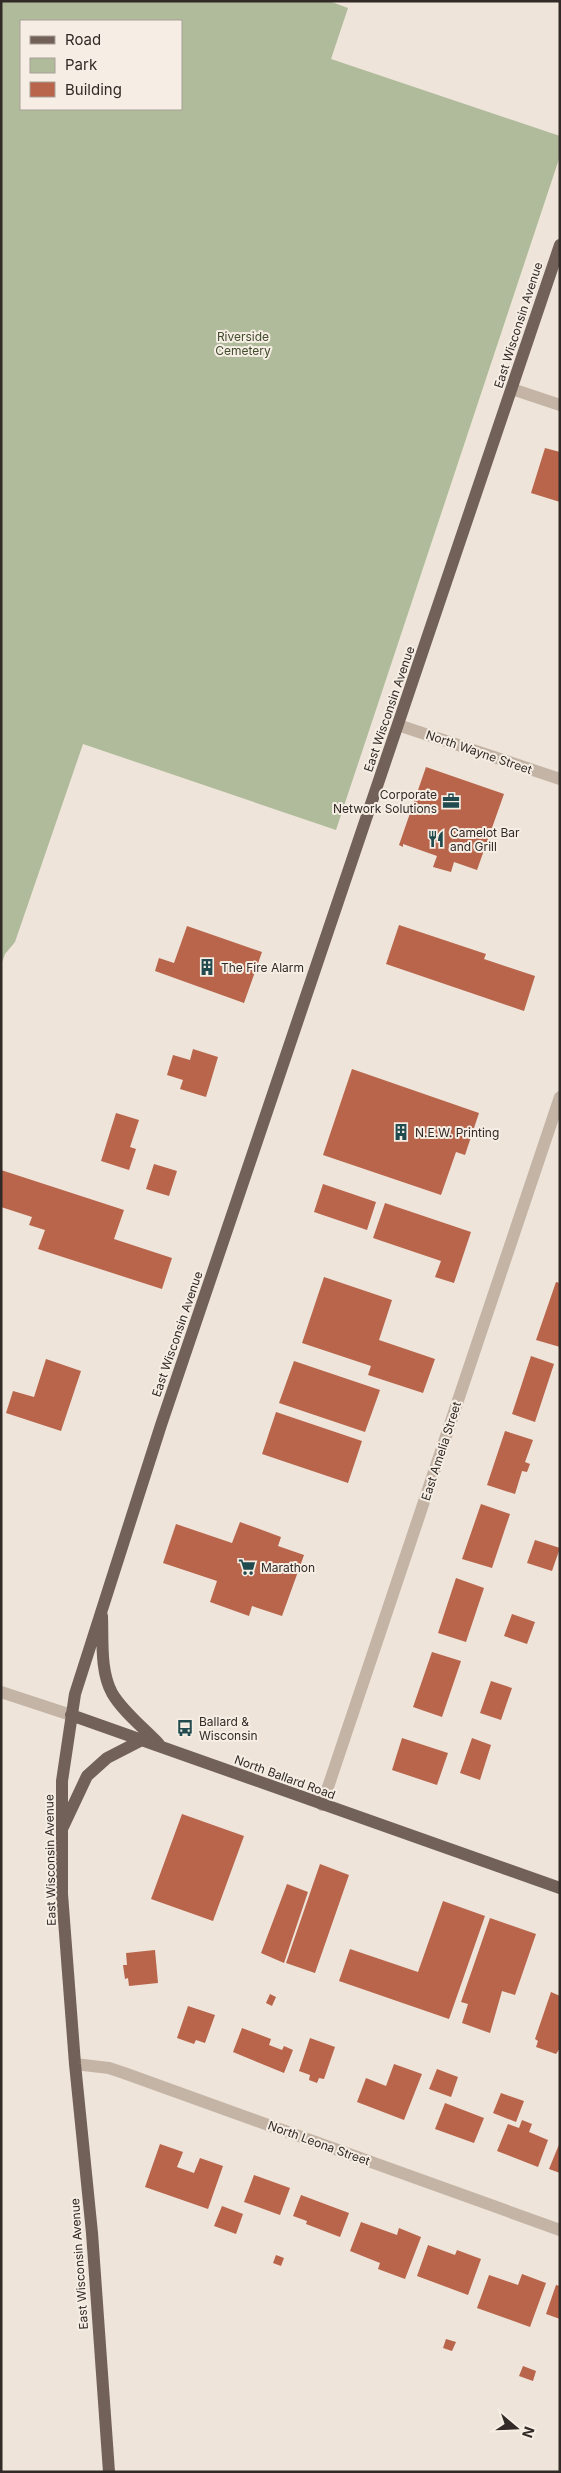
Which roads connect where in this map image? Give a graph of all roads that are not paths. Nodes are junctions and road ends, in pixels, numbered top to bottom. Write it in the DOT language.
graph roads {
  1 [pos="560,245"];
  2 [pos="512,389"];
  3 [pos="560,405"];
  4 [pos="398,725"];
  5 [pos="560,780"];
  6 [pos="560,1098"];
  7 [pos="101,1608"];
  8 [pos="1,1692"];
  9 [pos="71,1716"];
  10 [pos="142,1740"];
  11 [pos="163,1748"];
  12 [pos="322,1805"];
  13 [pos="60,1832"];
  14 [pos="560,1888"];
  15 [pos="75,2064"];
  16 [pos="560,2230"];
  17 [pos="109,2472"];
  1 -- 2 [label="main road, East Wisconsin Avenue"];
  2 -- 3 [label="street"];
  2 -- 4 [label="main road, East Wisconsin Avenue"];
  4 -- 5 [label="street, North Wayne Street"];
  4 -- 7 [label="main road, East Wisconsin Avenue"];
  6 -- 12 [label="street, East Amelia Street"];
  7 -- 9 [label="main road, East Wisconsin Avenue"];
  7 -- 11 [label="main road"];
  8 -- 9 [label="street, North Ballard Road"];
  9 -- 10 [label="main road, North Ballard Road"];
  9 -- 13 [label="main road, East Wisconsin Avenue"];
  10 -- 11 [label="main road, North Ballard Road"];
  10 -- 13 [label="main road"];
  11 -- 12 [label="main road, North Ballard Road"];
  12 -- 14 [label="main road, North Ballard Road"];
  13 -- 15 [label="main road, East Wisconsin Avenue"];
  15 -- 16 [label="street, North Leona Street"];
  15 -- 17 [label="main road, East Wisconsin Avenue"];
}
